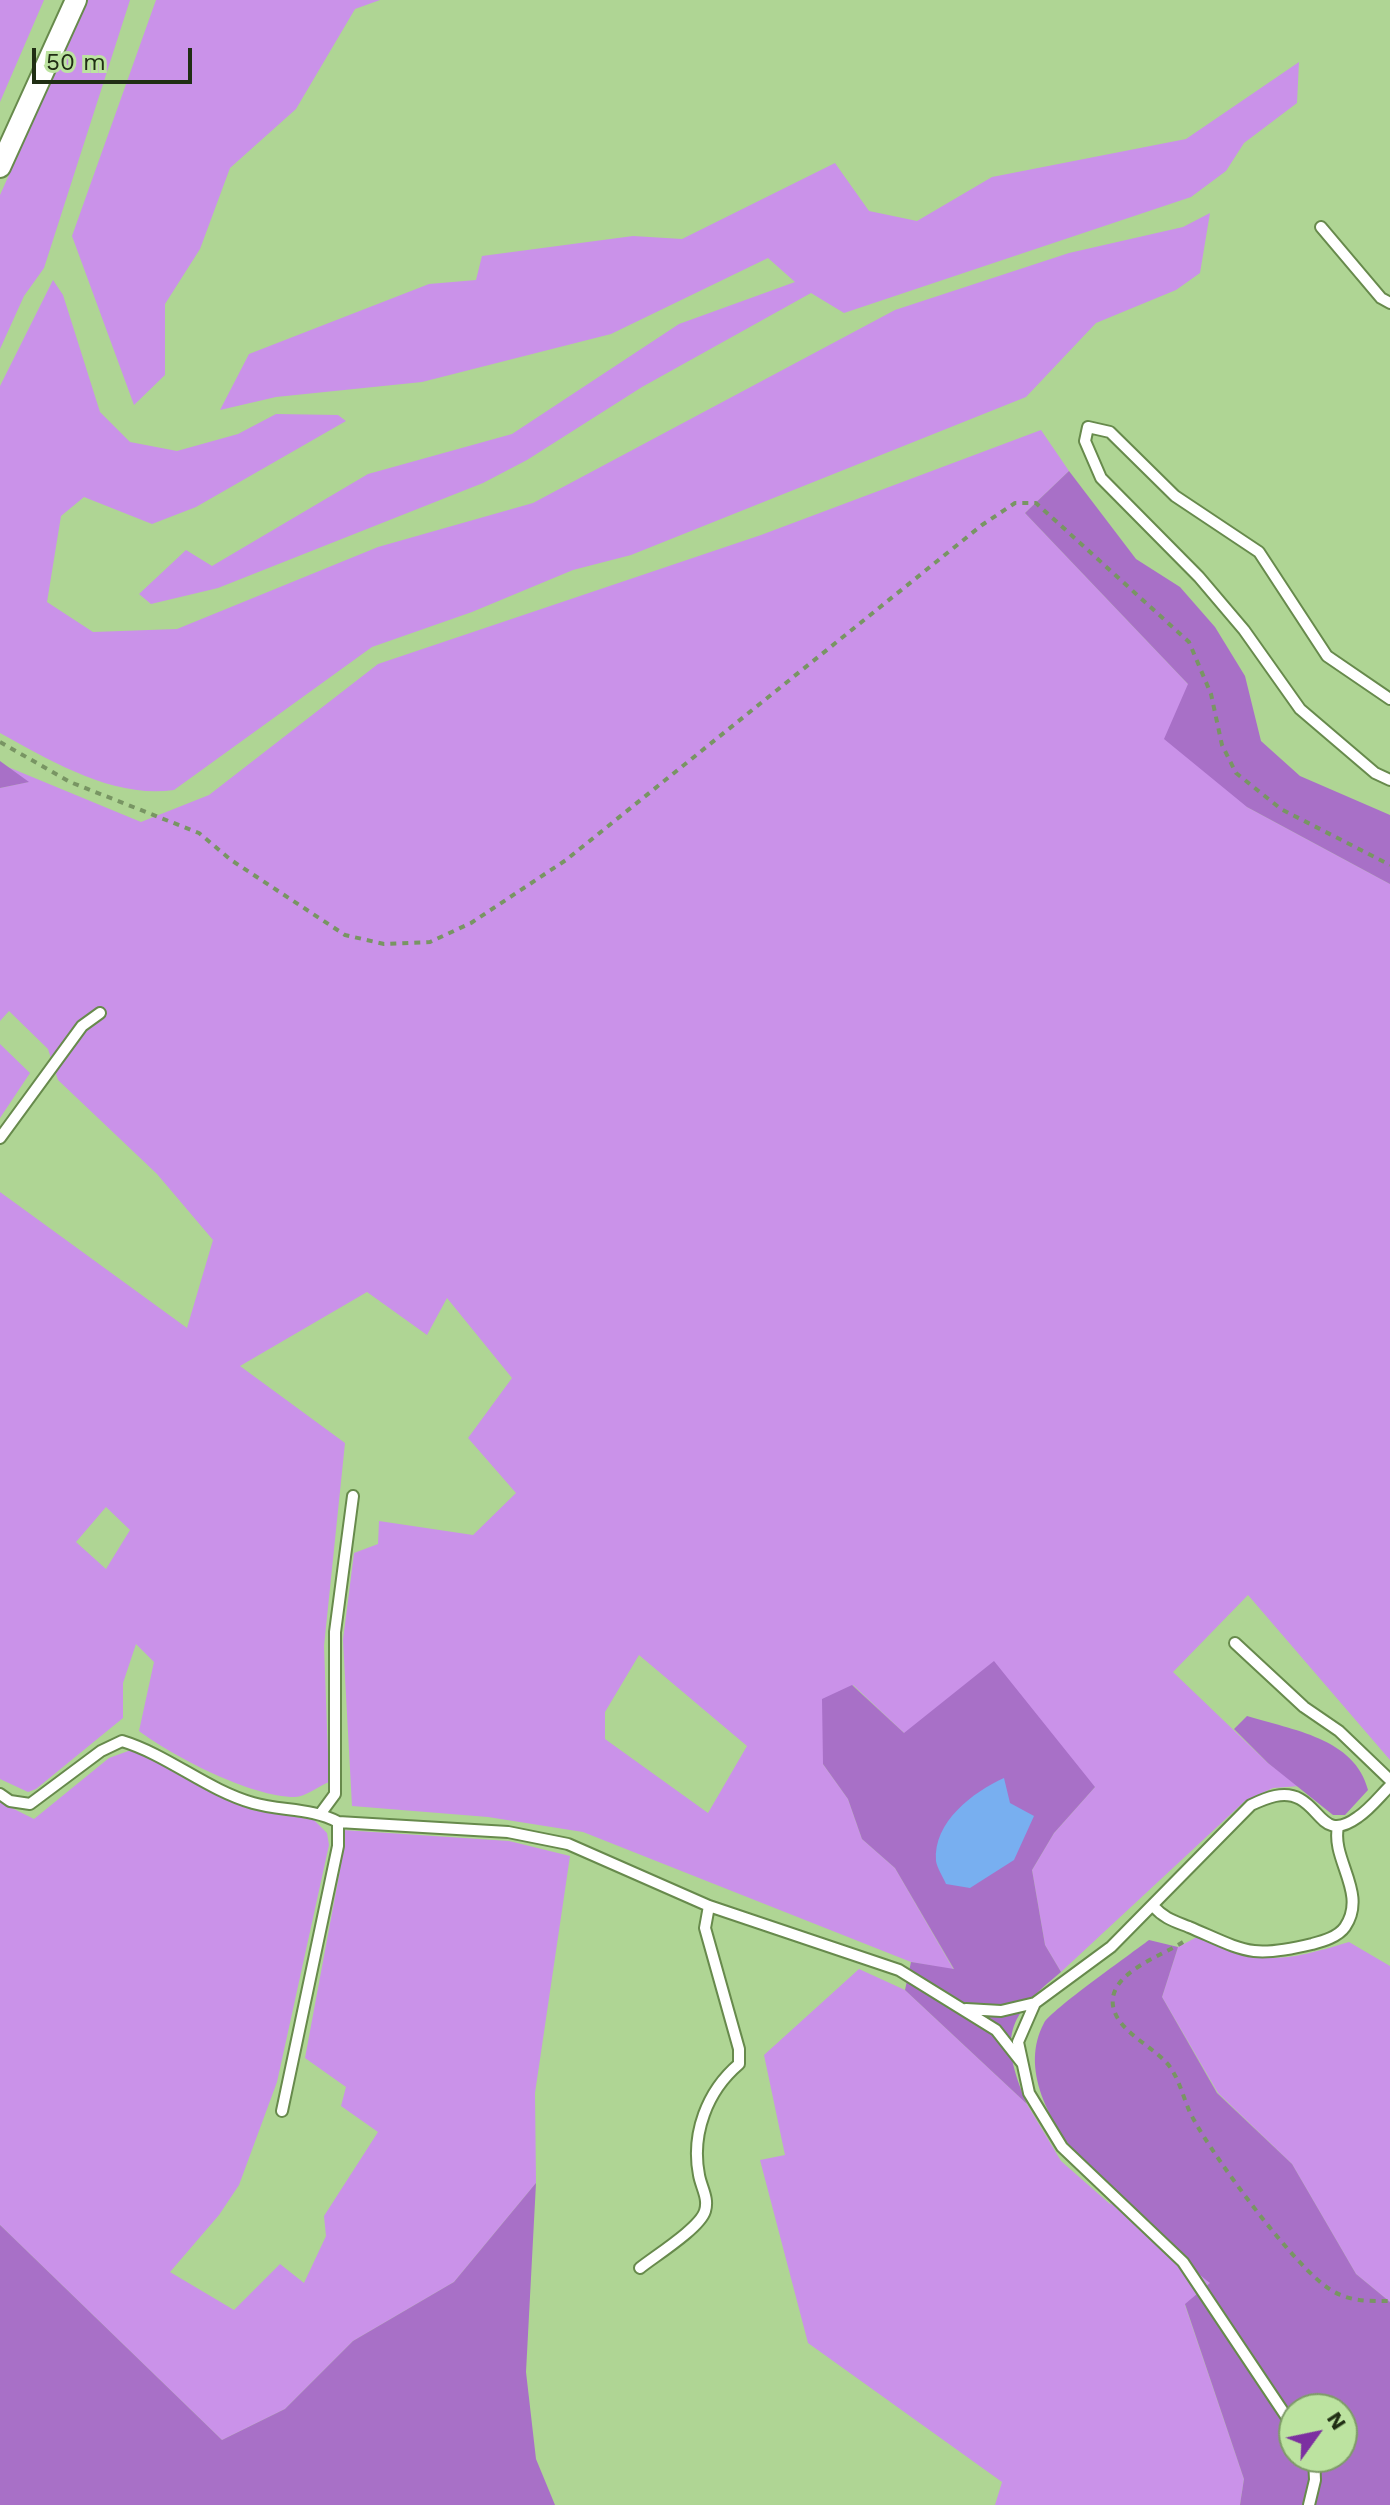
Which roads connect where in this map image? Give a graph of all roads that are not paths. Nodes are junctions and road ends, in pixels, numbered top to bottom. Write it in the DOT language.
graph roads {
  1 [pos="76,0"];
  2 [pos="0,167"];
  3 [pos="1321,227"];
  4 [pos="1390,303"];
  5 [pos="1390,699"];
  6 [pos="1390,780"];
  7 [pos="100,1013"];
  8 [pos="0,1138"];
  9 [pos="353,1496"];
  10 [pos="1235,1643"];
  11 [pos="1390,1783"];
  12 [pos="0,1794"];
  13 [pos="321,1813"];
  14 [pos="338,1822"];
  15 [pos="1338,1827"];
  16 [pos="709,1906"];
  17 [pos="1153,1906"];
  18 [pos="1035,2003"];
  19 [pos="962,2009"];
  20 [pos="1022,2063"];
  21 [pos="282,2111"];
  22 [pos="640,2268"];
  23 [pos="1278,2404"];
  24 [pos="1315,2473"];
  25 [pos="1309,2505"];
  1 -- 2 [label="street"];
  3 -- 4 [label="lane"];
  5 -- 6 [label="lane"];
  7 -- 8 [label="lane"];
  9 -- 13 [label="lane"];
  10 -- 11 [label="lane"];
  11 -- 15 [label="lane"];
  12 -- 13 [label="lane"];
  13 -- 14 [label="lane"];
  14 -- 16 [label="lane"];
  14 -- 21 [label="lane"];
  15 -- 17 [label="lane"];
  15 -- 17 [label="lane"];
  16 -- 19 [label="lane"];
  16 -- 22 [label="lane"];
  17 -- 18 [label="lane"];
  18 -- 19 [label="lane"];
  18 -- 20 [label="lane"];
  19 -- 20 [label="lane"];
  20 -- 23 [label="lane"];
  24 -- 25 [label="lane"];
}
